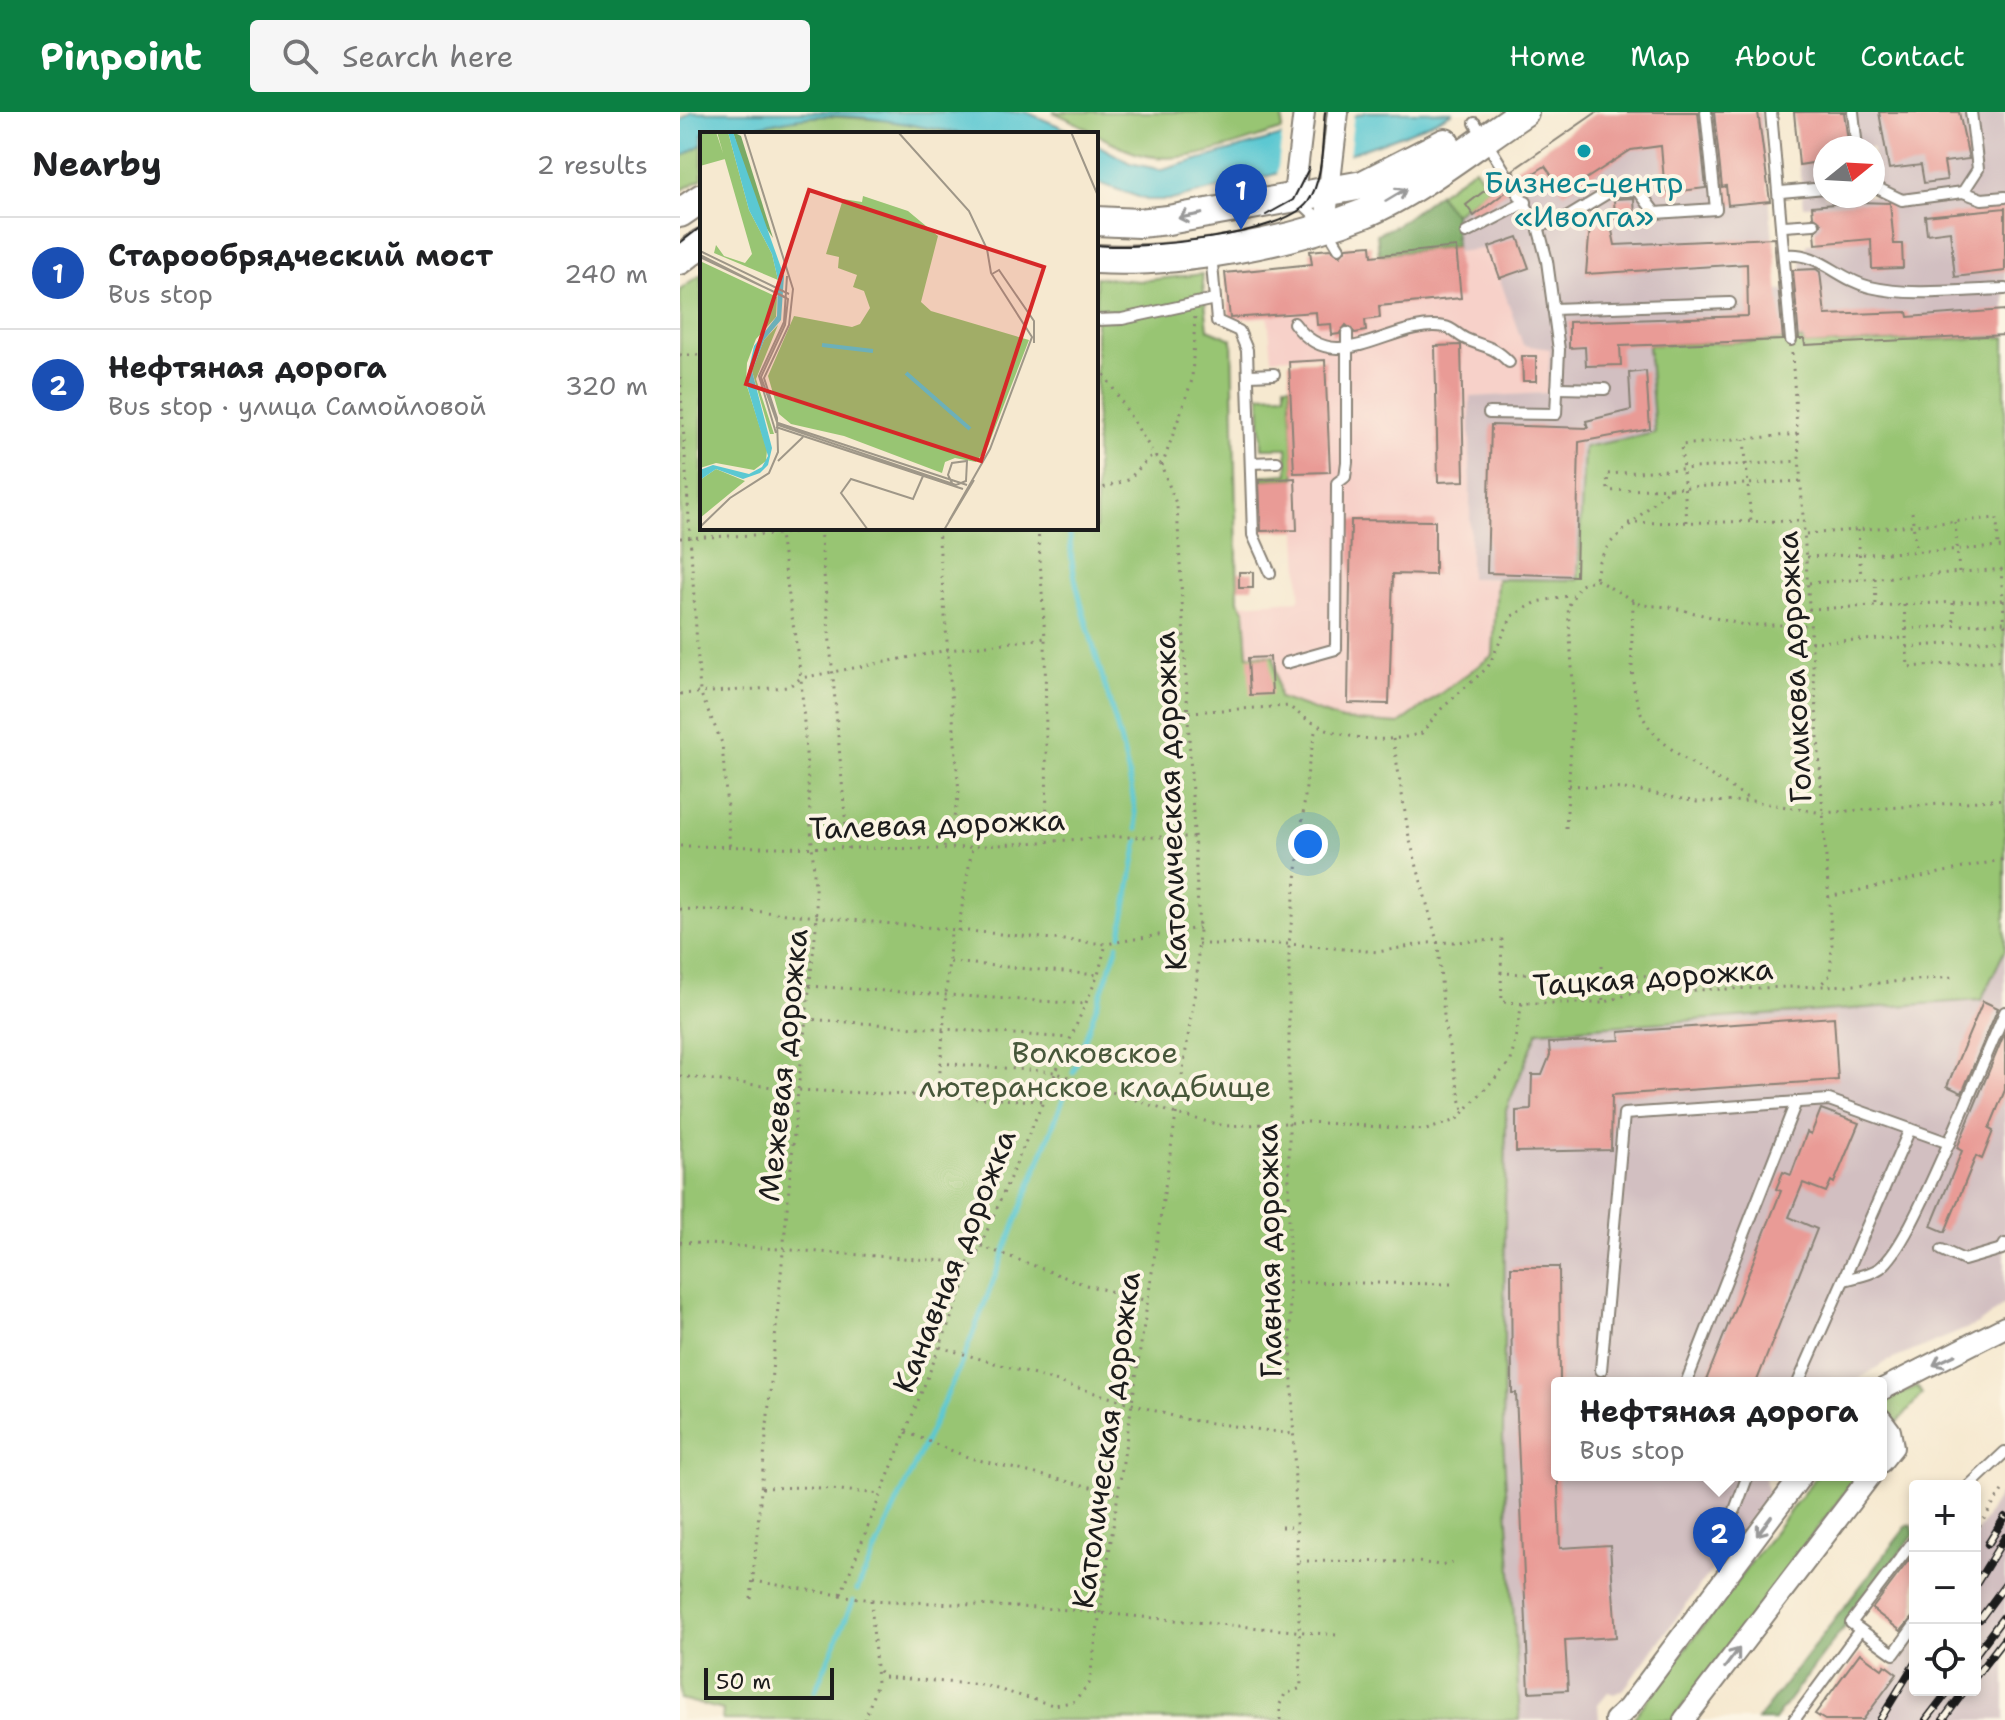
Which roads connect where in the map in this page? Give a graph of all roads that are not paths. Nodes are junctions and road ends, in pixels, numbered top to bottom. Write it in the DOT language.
graph roads {
  1 [pos="1524,112"];
  2 [pos="1706,112"];
  3 [pos="1771,112"];
  4 [pos="1853,112"];
  5 [pos="1971,112"];
  6 [pos="1337,115"];
  7 [pos="1303,120"];
  8 [pos="1484,124"];
  9 [pos="1856,136"];
  10 [pos="1295,182"];
  11 [pos="1813,189"];
  12 [pos="1329,191"];
  13 [pos="1781,192"];
  14 [pos="1885,192"];
  15 [pos="1963,192"];
  16 [pos="2005,197"];
  17 [pos="700,199"];
  18 [pos="1526,202"];
  19 [pos="680,213"];
  20 [pos="1098,221"];
  21 [pos="1814,224"];
  22 [pos="1538,226"];
  23 [pos="1784,226"];
  24 [pos="1466,233"];
  25 [pos="1332,237"];
  26 [pos="700,245"];
  27 [pos="1211,251"];
  28 [pos="1786,255"];
  29 [pos="1098,259"];
  30 [pos="680,260"];
  31 [pos="2005,289"];
  32 [pos="1215,299"];
  33 [pos="1730,303"];
  34 [pos="1553,309"];
  35 [pos="1098,320"];
  36 [pos="1294,323"];
  37 [pos="1347,333"];
  38 [pos="1791,340"];
  39 [pos="1347,349"];
  40 [pos="1509,362"];
  41 [pos="1274,374"];
  42 [pos="1250,375"];
  43 [pos="1557,388"];
  44 [pos="1605,389"];
  45 [pos="1489,413"];
  46 [pos="1277,462"];
  47 [pos="1251,463"];
  48 [pos="1270,573"];
  49 [pos="1286,663"];
  50 [pos="2005,1012"];
  51 [pos="1796,1102"];
  52 [pos="1910,1129"];
  53 [pos="1949,1143"];
  54 [pos="2005,1244"];
  55 [pos="1942,1250"];
  56 [pos="1844,1280"];
  57 [pos="2005,1327"];
  58 [pos="1601,1370"];
  59 [pos="1688,1377"];
  60 [pos="1801,1377"];
  61 [pos="1887,1387"];
  62 [pos="1887,1427"];
  63 [pos="2005,1452"];
  64 [pos="1887,1454"];
  65 [pos="1975,1480"];
  66 [pos="1746,1481"];
  67 [pos="1797,1481"];
  68 [pos="1866,1481"];
  69 [pos="1735,1510"];
  70 [pos="1909,1547"];
  71 [pos="1860,1630"];
  72 [pos="1909,1633"];
  73 [pos="1622,1716"];
  74 [pos="1684,1720"];
  75 [pos="1794,1720"];
  1 -- 8 [label="street"];
  2 -- 22 [label="lane"];
  3 -- 13 [label="lane"];
  4 -- 9 [label="lane"];
  5 -- 15 [label="lane"];
  6 -- 12 [label="street"];
  7 -- 10 [label="street"];
  8 -- 12 [label="street"];
  8 -- 18 [label="lane"];
  25 -- 8 [label="street, one-way"];
  10 -- 12 [label="street"];
  10 -- 20 [label="street, one-way"];
  10 -- 25 [label="lane"];
  11 -- 13 [label="lane"];
  12 -- 25 [label="street"];
  13 -- 23 [label="lane"];
  14 -- 15 [label="lane"];
  15 -- 16 [label="lane"];
  17 -- 19 [label="street"];
  18 -- 22 [label="lane"];
  18 -- 24 [label="lane"];
  21 -- 23 [label="lane"];
  22 -- 34 [label="lane"];
  23 -- 28 [label="lane"];
  25 -- 27 [label="street"];
  26 -- 30 [label="street"];
  27 -- 29 [label="street"];
  27 -- 32 [label="lane"];
  28 -- 31 [label="lane"];
  28 -- 38 [label="lane"];
  32 -- 35 [label="lane"];
  32 -- 42 [label="lane"];
  33 -- 34 [label="lane"];
  34 -- 43 [label="lane"];
  36 -- 39 [label="lane"];
  37 -- 39 [label="lane"];
  39 -- 40 [label="lane"];
  39 -- 49 [label="lane"];
  41 -- 42 [label="lane"];
  42 -- 47 [label="lane"];
  43 -- 44 [label="lane"];
  43 -- 45 [label="lane"];
  46 -- 47 [label="lane"];
  47 -- 48 [label="lane"];
  50 -- 53 [label="lane"];
  51 -- 52 [label="lane"];
  51 -- 58 [label="lane"];
  51 -- 59 [label="lane"];
  52 -- 53 [label="lane"];
  52 -- 56 [label="lane"];
  53 -- 56 [label="lane"];
  54 -- 55 [label="lane"];
  56 -- 60 [label="lane"];
  57 -- 61 [label="street, one-way"];
  62 -- 64 [label="street"];
  63 -- 65 [label="lane"];
  66 -- 69 [label="lane"];
  67 -- 73 [label="street, one-way"];
  74 -- 68 [label="street, one-way"];
  70 -- 71 [label="lane"];
  71 -- 72 [label="lane"];
  71 -- 75 [label="lane"];
}
